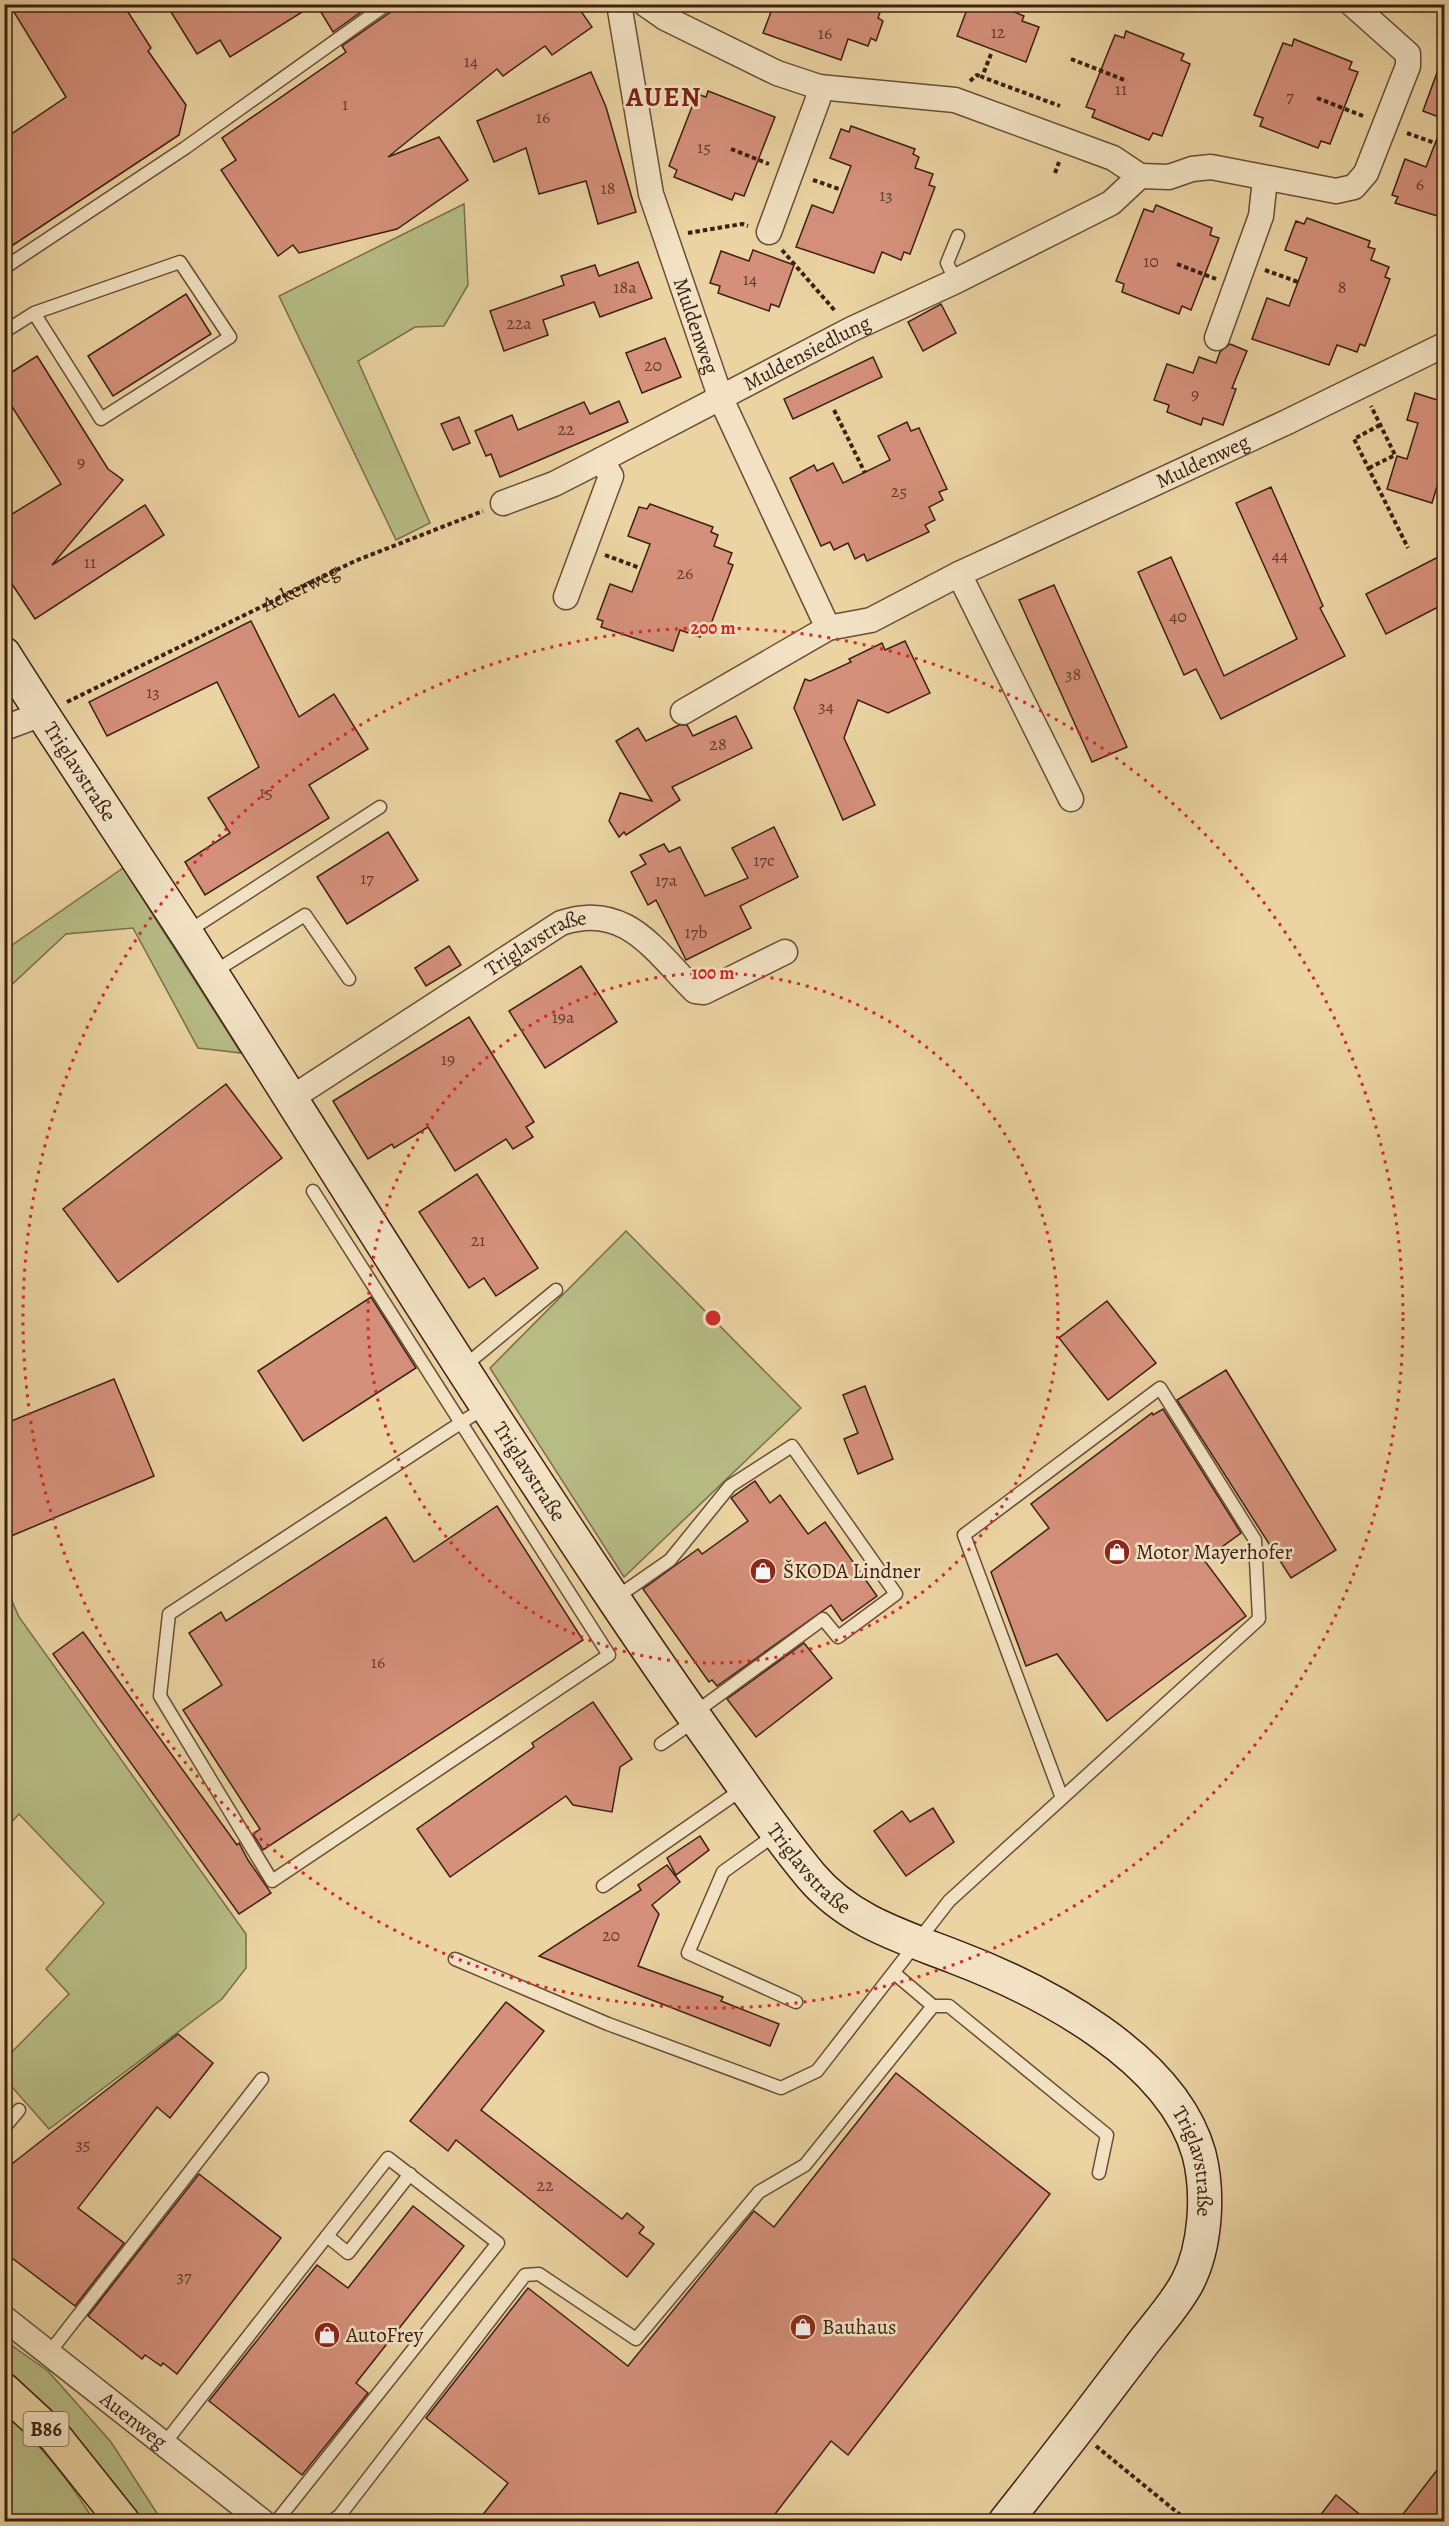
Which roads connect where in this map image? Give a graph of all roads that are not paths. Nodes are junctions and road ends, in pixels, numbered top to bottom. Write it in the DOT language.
graph roads {
  1 [pos="387,4"];
  2 [pos="645,4"];
  3 [pos="1352,4"];
  4 [pos="625,5"];
  5 [pos="819,87"];
  6 [pos="1140,176"];
  7 [pos="1265,179"];
  8 [pos="769,232"];
  9 [pos="958,236"];
  10 [pos="4,268"];
  11 [pos="956,281"];
  12 [pos="34,313"];
  13 [pos="4,332"];
  14 [pos="1217,338"];
  15 [pos="1444,345"];
  16 [pos="721,399"];
  17 [pos="602,460"];
  18 [pos="503,503"];
  19 [pos="960,574"];
  20 [pos="566,597"];
  21 [pos="828,628"];
  22 [pos="4,654"];
  23 [pos="683,712"];
  24 [pos="42,714"];
  25 [pos="4,728"];
  26 [pos="1071,799"];
  27 [pos="380,807"];
  28 [pos="186,933"];
  29 [pos="785,952"];
  30 [pos="211,974"];
  31 [pos="350,979"];
  32 [pos="290,1099"];
  33 [pos="313,1191"];
  34 [pos="556,1290"];
  35 [pos="462,1368"];
  36 [pos="474,1414"];
  37 [pos="613,1599"];
  38 [pos="693,1714"];
  39 [pos="661,1744"];
  40 [pos="744,1787"];
  41 [pos="1062,1798"];
  42 [pos="777,1833"];
  43 [pos="603,1886"];
  44 [pos="916,1943"];
  45 [pos="454,1959"];
  46 [pos="894,1973"];
  47 [pos="796,2002"];
  48 [pos="933,2006"];
  49 [pos="262,2079"];
  50 [pos="19,2110"];
  51 [pos="4,2128"];
  52 [pos="1098,2173"];
  53 [pos="410,2174"];
  54 [pos="327,2236"];
  55 [pos="4,2318"];
  56 [pos="49,2353"];
  57 [pos="4,2390"];
  58 [pos="164,2444"];
  59 [pos="83,2473"];
  60 [pos="104,2522"];
  61 [pos="123,2522"];
  62 [pos="263,2522"];
  63 [pos="276,2522"];
  64 [pos="331,2522"];
  65 [pos="1005,2522"];
  1 -- 10 [label="lane"];
  2 -- 5 [label="street"];
  3 -- 7 [label="street"];
  4 -- 16 [label="street, Muldenweg"];
  5 -- 6 [label="street"];
  5 -- 8 [label="street"];
  6 -- 7 [label="street"];
  6 -- 11 [label="street, Muldensiedlung"];
  7 -- 14 [label="street"];
  9 -- 11 [label="lane"];
  11 -- 16 [label="street, Muldensiedlung"];
  12 -- 12 [label="lane"];
  12 -- 13 [label="lane"];
  15 -- 19 [label="street, Muldenweg"];
  16 -- 17 [label="street, Muldensiedlung"];
  16 -- 21 [label="street, Muldenweg"];
  17 -- 18 [label="street"];
  17 -- 20 [label="street"];
  19 -- 21 [label="street, Muldenweg"];
  19 -- 26 [label="street"];
  21 -- 23 [label="street, Muldenweg"];
  22 -- 24 [label="street, Triglavstraße"];
  24 -- 25 [label="street"];
  24 -- 28 [label="street, Triglavstraße"];
  27 -- 28 [label="lane"];
  28 -- 30 [label="street, Triglavstraße"];
  29 -- 32 [label="street, Triglavstraße"];
  30 -- 31 [label="lane"];
  30 -- 32 [label="street, Triglavstraße"];
  32 -- 35 [label="street, Triglavstraße"];
  33 -- 36 [label="lane"];
  34 -- 35 [label="lane"];
  35 -- 36 [label="street, Triglavstraße"];
  36 -- 36 [label="lane"];
  36 -- 37 [label="street, Triglavstraße"];
  37 -- 38 [label="street, Triglavstraße"];
  37 -- 38 [label="lane"];
  38 -- 39 [label="lane"];
  38 -- 40 [label="street, Triglavstraße"];
  40 -- 42 [label="street, Triglavstraße"];
  40 -- 43 [label="lane"];
  41 -- 41 [label="lane"];
  41 -- 44 [label="lane"];
  42 -- 44 [label="street, Triglavstraße"];
  42 -- 47 [label="lane"];
  44 -- 46 [label="lane"];
  44 -- 65 [label="street, Triglavstraße"];
  45 -- 46 [label="lane"];
  46 -- 48 [label="lane"];
  48 -- 52 [label="lane"];
  48 -- 64 [label="lane"];
  49 -- 56 [label="lane"];
  50 -- 51 [label="lane"];
  53 -- 54 [label="lane"];
  53 -- 54 [label="lane"];
  53 -- 63 [label="lane"];
  54 -- 58 [label="lane"];
  55 -- 56 [label="street, Auenweg"];
  56 -- 58 [label="street, Auenweg"];
  57 -- 59 [label="main road, B86"];
  58 -- 62 [label="street, Auenweg"];
  59 -- 60 [label="main road"];
  59 -- 61 [label="main road"];
}
